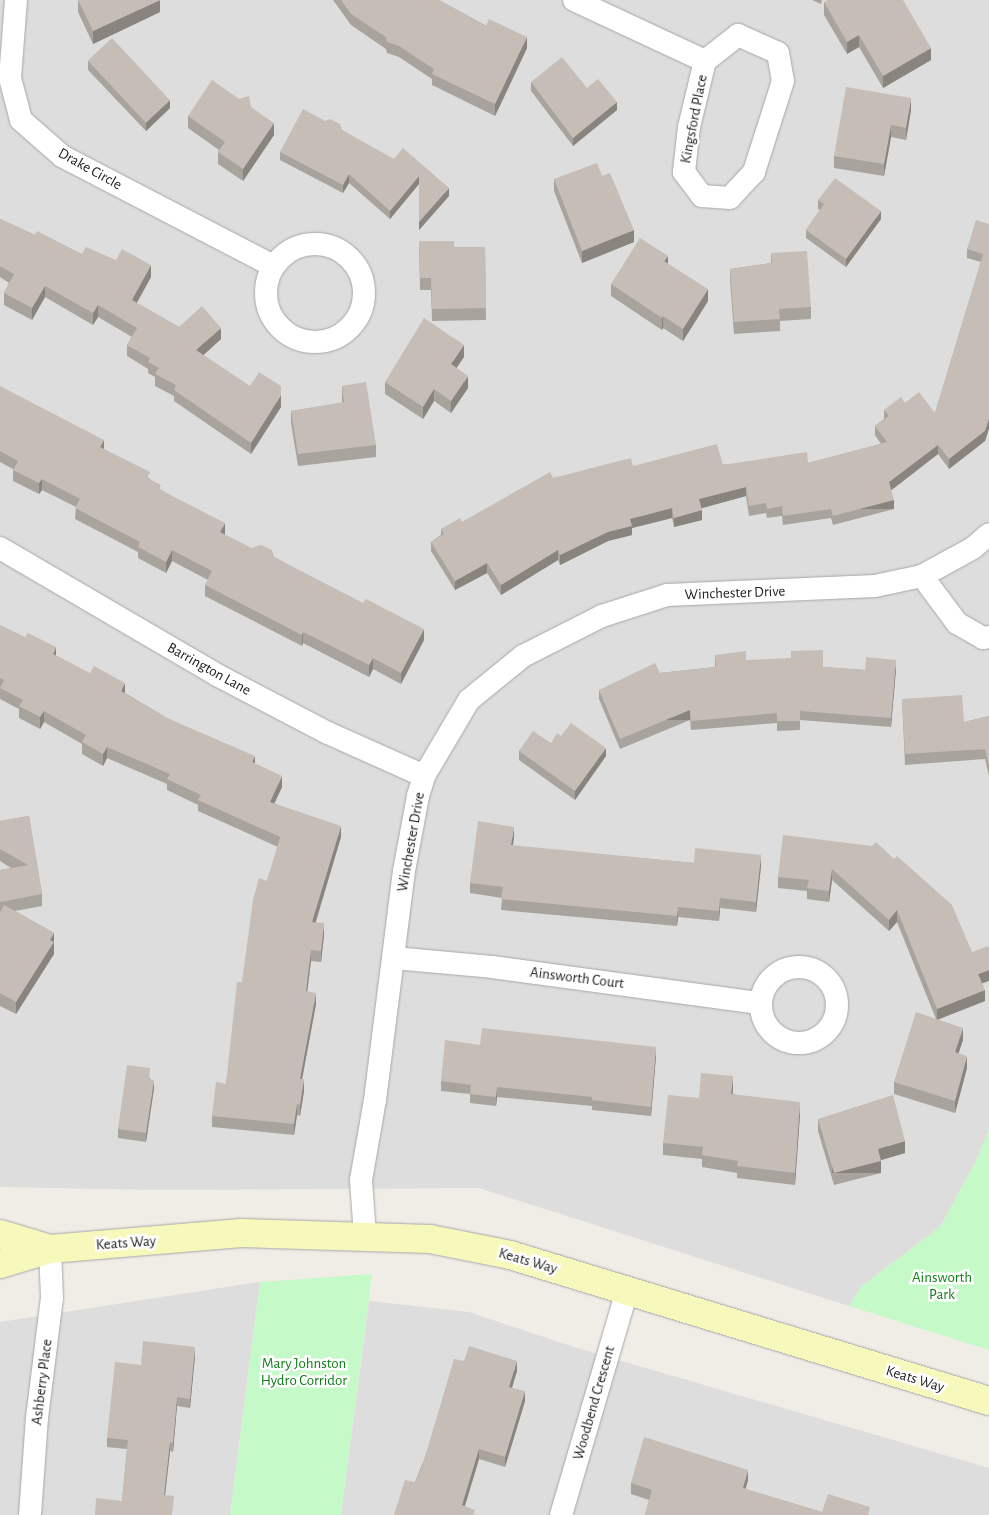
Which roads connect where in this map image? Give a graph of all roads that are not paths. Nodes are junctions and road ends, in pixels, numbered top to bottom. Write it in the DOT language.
graph roads {
  1 [pos="16,0"];
  2 [pos="574,0"];
  3 [pos="705,61"];
  4 [pos="273,266"];
  5 [pos="989,534"];
  6 [pos="0,548"];
  7 [pos="922,576"];
  8 [pos="989,637"];
  9 [pos="424,776"];
  10 [pos="394,958"];
  11 [pos="760,1003"];
  12 [pos="0,1234"];
  13 [pos="365,1236"];
  14 [pos="50,1249"];
  15 [pos="0,1264"];
  16 [pos="627,1291"];
  17 [pos="989,1401"];
  18 [pos="30,1515"];
  19 [pos="561,1515"];
  1 -- 4 [label="street, Drake Circle"];
  2 -- 3 [label="street, Kingsford Place"];
  3 -- 3 [label="street, Kingsford Place"];
  4 -- 4 [label="street"];
  5 -- 7 [label="street, Winchester Drive"];
  6 -- 9 [label="street, Barrington Lane"];
  7 -- 8 [label="street"];
  7 -- 9 [label="street, Winchester Drive"];
  9 -- 10 [label="street, Winchester Drive"];
  10 -- 11 [label="street, Ainsworth Court"];
  10 -- 13 [label="street, Winchester Drive"];
  12 -- 14 [label="street, Keats Way"];
  13 -- 14 [label="street, Keats Way"];
  13 -- 16 [label="street, Keats Way"];
  14 -- 15 [label="street, Keats Way"];
  14 -- 18 [label="street, Ashberry Place"];
  16 -- 17 [label="street, Keats Way"];
  16 -- 19 [label="street, Woodbend Crescent"];
}
